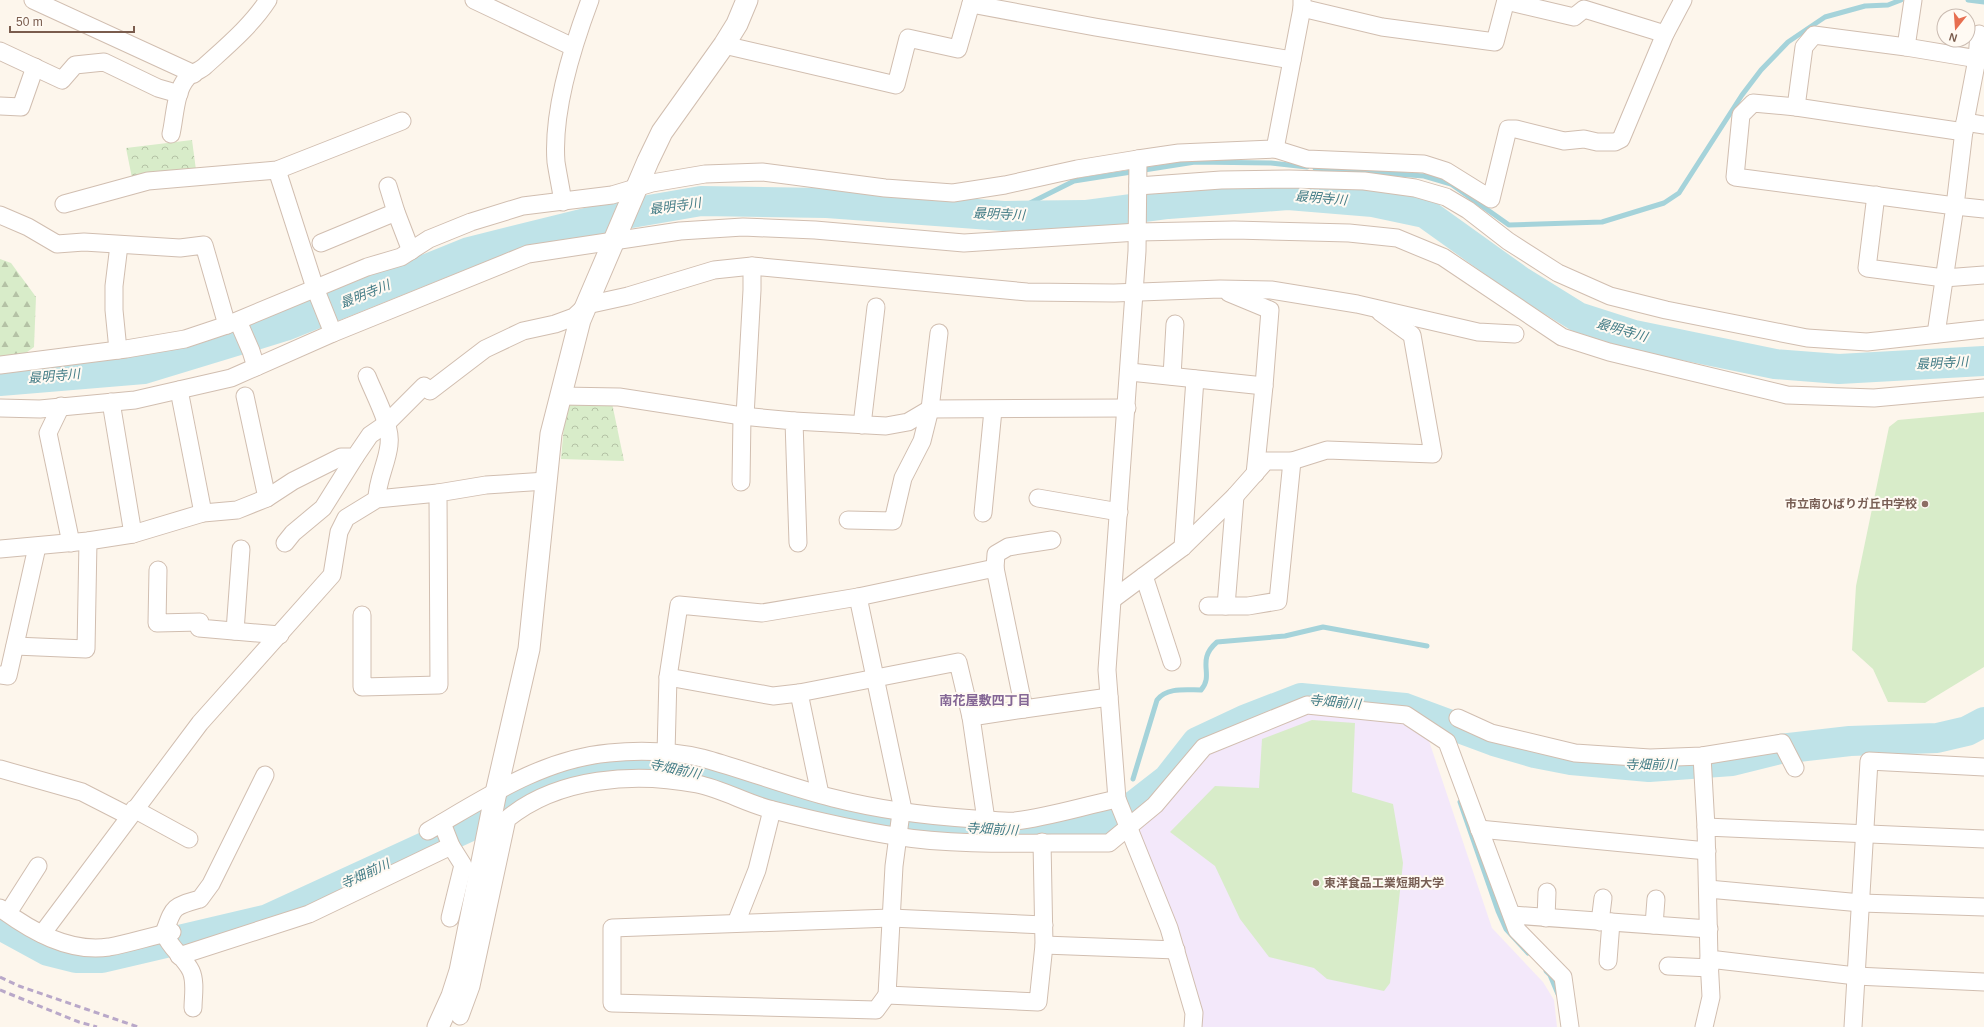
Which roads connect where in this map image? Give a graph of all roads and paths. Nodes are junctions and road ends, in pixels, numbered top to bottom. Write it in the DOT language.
graph roads {
  1 [pos="32,0"];
  2 [pos="268,0"];
  3 [pos="474,0"];
  4 [pos="590,0"];
  5 [pos="747,0"];
  6 [pos="1682,0"];
  7 [pos="1913,0"];
  8 [pos="1506,1"];
  9 [pos="972,2"];
  10 [pos="1302,4"];
  11 [pos="1665,34"];
  12 [pos="1979,34"];
  13 [pos="724,46"];
  14 [pos="573,47"];
  15 [pos="1906,48"];
  16 [pos="0,51"];
  17 [pos="1292,60"];
  18 [pos="1980,60"];
  19 [pos="34,67"];
  20 [pos="194,74"];
  21 [pos="179,94"];
  22 [pos="0,106"];
  23 [pos="1796,107"];
  24 [pos="402,121"];
  25 [pos="1984,125"];
  26 [pos="1965,127"];
  27 [pos="171,134"];
  28 [pos="1275,149"];
  29 [pos="277,170"];
  30 [pos="1138,175"];
  31 [pos="388,186"];
  32 [pos="635,190"];
  33 [pos="1876,195"];
  34 [pos="563,202"];
  35 [pos="64,204"];
  36 [pos="1955,206"];
  37 [pos="1984,209"];
  38 [pos="396,212"];
  39 [pos="0,215"];
  40 [pos="1138,228"];
  41 [pos="616,236"];
  42 [pos="321,243"];
  43 [pos="119,245"];
  44 [pos="411,251"];
  45 [pos="752,266"];
  46 [pos="1984,275"];
  47 [pos="1944,278"];
  48 [pos="316,290"];
  49 [pos="1220,290"];
  50 [pos="1134,293"];
  51 [pos="587,305"];
  52 [pos="1373,307"];
  53 [pos="876,308"];
  54 [pos="233,323"];
  55 [pos="1175,324"];
  56 [pos="1984,329"];
  57 [pos="333,331"];
  58 [pos="939,333"];
  59 [pos="1514,334"];
  60 [pos="1936,334"];
  61 [pos="118,350"];
  62 [pos="0,365"];
  63 [pos="256,367"];
  64 [pos="1130,372"];
  65 [pos="367,376"];
  66 [pos="1172,376"];
  67 [pos="1195,379"];
  68 [pos="1264,386"];
  69 [pos="1984,388"];
  70 [pos="179,390"];
  71 [pos="245,396"];
  72 [pos="561,396"];
  73 [pos="111,402"];
  74 [pos="61,406"];
  75 [pos="0,408"];
  76 [pos="1127,408"];
  77 [pos="930,409"];
  78 [pos="994,410"];
  79 [pos="743,416"];
  80 [pos="794,421"];
  81 [pos="386,424"];
  82 [pos="862,425"];
  83 [pos="355,457"];
  84 [pos="1292,461"];
  85 [pos="1255,474"];
  86 [pos="546,481"];
  87 [pos="741,482"];
  88 [pos="438,493"];
  89 [pos="1235,496"];
  90 [pos="267,498"];
  91 [pos="1038,498"];
  92 [pos="377,499"];
  93 [pos="1119,512"];
  94 [pos="203,513"];
  95 [pos="983,513"];
  96 [pos="848,520"];
  97 [pos="802,532"];
  98 [pos="133,534"];
  99 [pos="1052,540"];
  100 [pos="88,541"];
  101 [pos="71,543"];
  102 [pos="285,543"];
  103 [pos="36,546"];
  104 [pos="1183,547"];
  105 [pos="0,549"];
  106 [pos="241,549"];
  107 [pos="995,568"];
  108 [pos="158,570"];
  109 [pos="1144,576"];
  110 [pos="858,597"];
  111 [pos="1113,599"];
  112 [pos="1208,606"];
  113 [pos="1226,606"];
  114 [pos="362,615"];
  115 [pos="235,631"];
  116 [pos="280,635"];
  117 [pos="14,646"];
  118 [pos="1172,662"];
  119 [pos="0,675"];
  120 [pos="668,677"];
  121 [pos="875,678"];
  122 [pos="799,693"];
  123 [pos="1109,697"];
  124 [pos="1024,709"];
  125 [pos="971,717"];
  126 [pos="1458,718"];
  127 [pos="666,753"];
  128 [pos="1702,761"];
  129 [pos="1984,767"];
  130 [pos="1795,768"];
  131 [pos="0,769"];
  132 [pos="265,775"];
  133 [pos="496,794"];
  134 [pos="820,794"];
  135 [pos="772,810"];
  136 [pos="901,812"];
  137 [pos="1122,812"];
  138 [pos="132,813"];
  139 [pos="986,820"];
  140 [pos="1706,827"];
  141 [pos="1479,829"];
  142 [pos="1865,834"];
  143 [pos="898,836"];
  144 [pos="189,839"];
  145 [pos="1984,839"];
  146 [pos="1042,842"];
  147 [pos="451,846"];
  148 [pos="1707,851"];
  149 [pos="38,866"];
  150 [pos="1708,889"];
  151 [pos="1547,892"];
  152 [pos="1602,898"];
  153 [pos="1656,899"];
  154 [pos="1861,903"];
  155 [pos="1984,907"];
  156 [pos="4,910"];
  157 [pos="1512,916"];
  158 [pos="450,918"];
  159 [pos="891,918"];
  160 [pos="1546,918"];
  161 [pos="1605,922"];
  162 [pos="736,924"];
  163 [pos="1044,925"];
  164 [pos="1654,925"];
  165 [pos="1708,929"];
  166 [pos="42,934"];
  167 [pos="170,941"];
  168 [pos="1044,946"];
  169 [pos="1176,950"];
  170 [pos="1608,961"];
  171 [pos="1709,963"];
  172 [pos="1668,966"];
  173 [pos="1856,976"];
  174 [pos="1984,982"];
  175 [pos="887,995"];
  176 [pos="193,1008"];
  177 [pos="460,1016"];
  178 [pos="438,1027"];
  179 [pos="1193,1027"];
  180 [pos="1570,1027"];
  181 [pos="1704,1027"];
  182 [pos="1854,1027"];
  1 -- 20 [label="street"];
  2 -- 20 [label="street"];
  3 -- 14 [label="street"];
  4 -- 14 [label="street"];
  5 -- 13 [label="street"];
  6 -- 11 [label="street"];
  7 -- 15 [label="street"];
  8 -- 10 [label="street"];
  8 -- 11 [label="street"];
  9 -- 13 [label="street"];
  9 -- 17 [label="street"];
  10 -- 17 [label="street"];
  11 -- 28 [label="street"];
  12 -- 18 [label="street"];
  13 -- 32 [label="street"];
  14 -- 34 [label="street"];
  15 -- 18 [label="street"];
  15 -- 23 [label="street"];
  16 -- 19 [label="street"];
  17 -- 28 [label="street"];
  18 -- 26 [label="street"];
  19 -- 21 [label="street"];
  19 -- 22 [label="street"];
  20 -- 21 [label="street"];
  21 -- 27 [label="street"];
  23 -- 26 [label="street"];
  23 -- 33 [label="street"];
  24 -- 29 [label="street"];
  25 -- 26 [label="street"];
  26 -- 36 [label="street"];
  28 -- 30 [label="street"];
  29 -- 35 [label="street"];
  29 -- 48 [label="street"];
  30 -- 32 [label="street"];
  30 -- 40 [label="street"];
  30 -- 60 [label="street"];
  31 -- 38 [label="street"];
  32 -- 34 [label="street"];
  32 -- 41 [label="street"];
  33 -- 36 [label="street"];
  33 -- 47 [label="street"];
  34 -- 44 [label="street"];
  36 -- 37 [label="street"];
  36 -- 47 [label="street"];
  38 -- 42 [label="street"];
  38 -- 44 [label="street"];
  39 -- 43 [label="street"];
  40 -- 41 [label="street"];
  40 -- 50 [label="street"];
  40 -- 69 [label="street"];
  41 -- 51 [label="street"];
  41 -- 57 [label="street"];
  43 -- 54 [label="street"];
  43 -- 61 [label="street"];
  44 -- 48 [label="street"];
  45 -- 50 [label="street"];
  45 -- 51 [label="street"];
  45 -- 79 [label="street"];
  46 -- 47 [label="street"];
  47 -- 60 [label="street"];
  48 -- 54 [label="street"];
  48 -- 57 [label="street"];
  49 -- 50 [label="street"];
  49 -- 52 [label="street"];
  49 -- 68 [label="street"];
  50 -- 64 [label="street"];
  51 -- 72 [label="street"];
  51 -- 81 [label="street"];
  52 -- 59 [label="street"];
  52 -- 84 [label="street"];
  53 -- 82 [label="street"];
  54 -- 61 [label="street"];
  54 -- 63 [label="street"];
  55 -- 66 [label="street"];
  56 -- 60 [label="street"];
  57 -- 63 [label="street"];
  58 -- 77 [label="street"];
  61 -- 62 [label="street"];
  63 -- 70 [label="street"];
  64 -- 66 [label="street"];
  64 -- 76 [label="street"];
  65 -- 81 [label="street"];
  66 -- 67 [label="street"];
  67 -- 68 [label="street"];
  67 -- 104 [label="street"];
  68 -- 85 [label="street"];
  70 -- 73 [label="street"];
  70 -- 94 [label="street"];
  71 -- 90 [label="street"];
  72 -- 79 [label="street"];
  72 -- 86 [label="street"];
  73 -- 74 [label="street"];
  73 -- 98 [label="street"];
  74 -- 75 [label="street"];
  74 -- 101 [label="street"];
  76 -- 78 [label="street"];
  76 -- 93 [label="street"];
  77 -- 78 [label="street"];
  77 -- 82 [label="street"];
  77 -- 96 [label="street"];
  78 -- 95 [label="street"];
  79 -- 80 [label="street"];
  79 -- 87 [label="street"];
  80 -- 82 [label="street"];
  80 -- 97 [label="street"];
  81 -- 83 [label="street"];
  81 -- 92 [label="street"];
  83 -- 90 [label="street"];
  83 -- 102 [label="street"];
  84 -- 85 [label="street"];
  84 -- 113 [label="street"];
  85 -- 89 [label="street"];
  86 -- 88 [label="street"];
  86 -- 133 [label="street"];
  88 -- 92 [label="street"];
  88 -- 114 [label="street"];
  89 -- 104 [label="street"];
  89 -- 113 [label="street"];
  90 -- 94 [label="street"];
  91 -- 93 [label="street"];
  92 -- 116 [label="street"];
  93 -- 111 [label="street"];
  94 -- 98 [label="street"];
  98 -- 100 [label="street"];
  99 -- 107 [label="street"];
  100 -- 101 [label="street"];
  100 -- 117 [label="street"];
  101 -- 103 [label="street"];
  103 -- 105 [label="street"];
  103 -- 117 [label="street"];
  104 -- 109 [label="street"];
  106 -- 115 [label="street"];
  107 -- 110 [label="street"];
  107 -- 124 [label="street"];
  108 -- 115 [label="street"];
  109 -- 111 [label="street"];
  109 -- 118 [label="street"];
  110 -- 120 [label="street"];
  110 -- 121 [label="street"];
  111 -- 123 [label="street"];
  112 -- 113 [label="street"];
  115 -- 116 [label="street"];
  116 -- 138 [label="street"];
  117 -- 119 [label="street"];
  120 -- 122 [label="street"];
  120 -- 127 [label="street"];
  121 -- 122 [label="street"];
  121 -- 125 [label="street"];
  121 -- 136 [label="street"];
  122 -- 134 [label="street"];
  123 -- 124 [label="street"];
  123 -- 137 [label="street"];
  124 -- 125 [label="street"];
  125 -- 139 [label="street"];
  126 -- 128 [label="street"];
  127 -- 133 [label="street"];
  127 -- 134 [label="street"];
  128 -- 130 [label="street"];
  128 -- 140 [label="street"];
  129 -- 142 [label="street"];
  131 -- 138 [label="street"];
  132 -- 167 [label="street"];
  133 -- 147 [label="street"];
  133 -- 178 [label="street"];
  134 -- 136 [label="street"];
  135 -- 143 [label="street"];
  135 -- 162 [label="street"];
  135 -- 177 [label="street"];
  136 -- 139 [label="street"];
  136 -- 143 [label="street"];
  137 -- 139 [label="street"];
  137 -- 141 [label="street"];
  137 -- 146 [label="street"];
  137 -- 169 [label="street"];
  138 -- 144 [label="street"];
  138 -- 166 [label="street"];
  140 -- 142 [label="street"];
  140 -- 148 [label="street"];
  141 -- 148 [label="street"];
  141 -- 157 [label="street"];
  142 -- 145 [label="street"];
  142 -- 154 [label="street"];
  143 -- 146 [label="street"];
  143 -- 159 [label="street"];
  146 -- 163 [label="street"];
  147 -- 158 [label="street"];
  147 -- 167 [label="street"];
  148 -- 150 [label="street"];
  149 -- 156 [label="street"];
  150 -- 154 [label="street"];
  150 -- 165 [label="street"];
  151 -- 160 [label="street"];
  152 -- 161 [label="street"];
  153 -- 164 [label="street"];
  154 -- 155 [label="street"];
  154 -- 173 [label="street"];
  156 -- 166 [label="street"];
  157 -- 160 [label="street"];
  157 -- 180 [label="street"];
  159 -- 162 [label="street"];
  159 -- 163 [label="street"];
  159 -- 175 [label="street"];
  160 -- 161 [label="street"];
  161 -- 164 [label="street"];
  161 -- 170 [label="street"];
  162 -- 175 [label="street"];
  163 -- 168 [label="street"];
  164 -- 165 [label="street"];
  165 -- 171 [label="street"];
  166 -- 167 [label="street"];
  167 -- 176 [label="street"];
  168 -- 169 [label="street"];
  168 -- 175 [label="street"];
  169 -- 179 [label="street"];
  171 -- 172 [label="street"];
  171 -- 173 [label="street"];
  171 -- 181 [label="street"];
  173 -- 174 [label="street"];
  173 -- 182 [label="street"];
}
